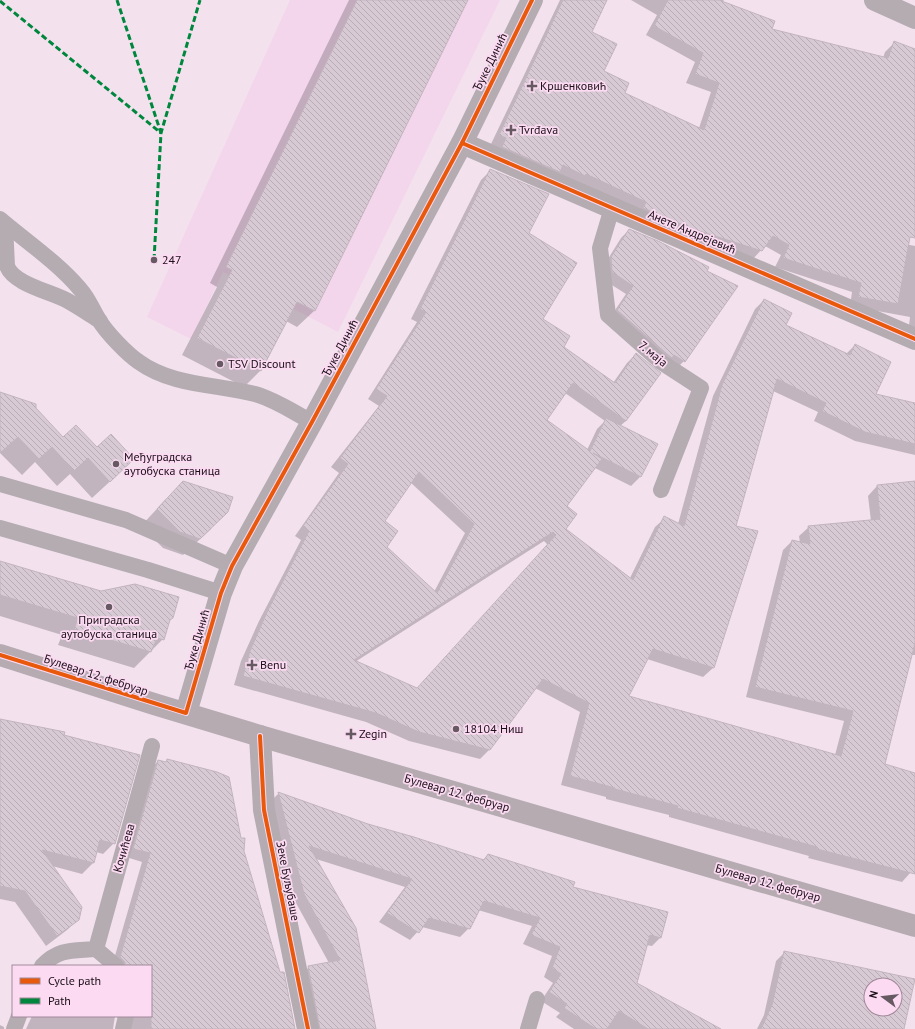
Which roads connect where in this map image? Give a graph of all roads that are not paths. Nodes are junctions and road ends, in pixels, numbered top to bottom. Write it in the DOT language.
graph roads {
  1 [pos="532,0"];
  2 [pos="875,0"];
  3 [pos="915,18"];
  4 [pos="462,143"];
  5 [pos="612,208"];
  6 [pos="3,222"];
  7 [pos="31,245"];
  8 [pos="7,260"];
  9 [pos="100,321"];
  10 [pos="915,339"];
  11 [pos="312,422"];
  12 [pos="0,484"];
  13 [pos="661,490"];
  14 [pos="0,528"];
  15 [pos="232,566"];
  16 [pos="221,593"];
  17 [pos="0,655"];
  18 [pos="186,713"];
  19 [pos="260,736"];
  20 [pos="152,746"];
  21 [pos="915,926"];
  22 [pos="96,949"];
  23 [pos="43,965"];
  24 [pos="115,965"];
  25 [pos="537,999"];
  26 [pos="19,1017"];
  27 [pos="126,1017"];
  28 [pos="14,1029"];
  29 [pos="123,1029"];
  30 [pos="308,1029"];
  31 [pos="528,1029"];
  1 -- 4 [label="street, Ђуке Динић"];
  2 -- 3 [label="street"];
  4 -- 5 [label="street, Анете Андрејевић"];
  4 -- 11 [label="street, Ђуке Динић"];
  5 -- 10 [label="street, Анете Андрејевић"];
  5 -- 13 [label="lane, 7. маја"];
  6 -- 7 [label="lane"];
  6 -- 8 [label="lane"];
  7 -- 8 [label="lane"];
  7 -- 9 [label="lane"];
  8 -- 9 [label="lane"];
  9 -- 11 [label="lane"];
  11 -- 15 [label="street, Ђуке Динић"];
  12 -- 15 [label="lane"];
  14 -- 16 [label="lane"];
  15 -- 16 [label="street, Ђуке Динић"];
  16 -- 18 [label="street, Ђуке Динић"];
  17 -- 18 [label="main road, Булевар 12. фебруар"];
  18 -- 19 [label="main road, Булевар 12. фебруар"];
  19 -- 21 [label="main road, Булевар 12. фебруар"];
  19 -- 30 [label="street, Зеке Буљубаше"];
  20 -- 22 [label="lane, Кочићева"];
  22 -- 23 [label="lane"];
  22 -- 24 [label="lane"];
  25 -- 31 [label="lane"];
  26 -- 28 [label="lane"];
  27 -- 29 [label="lane"];
}
